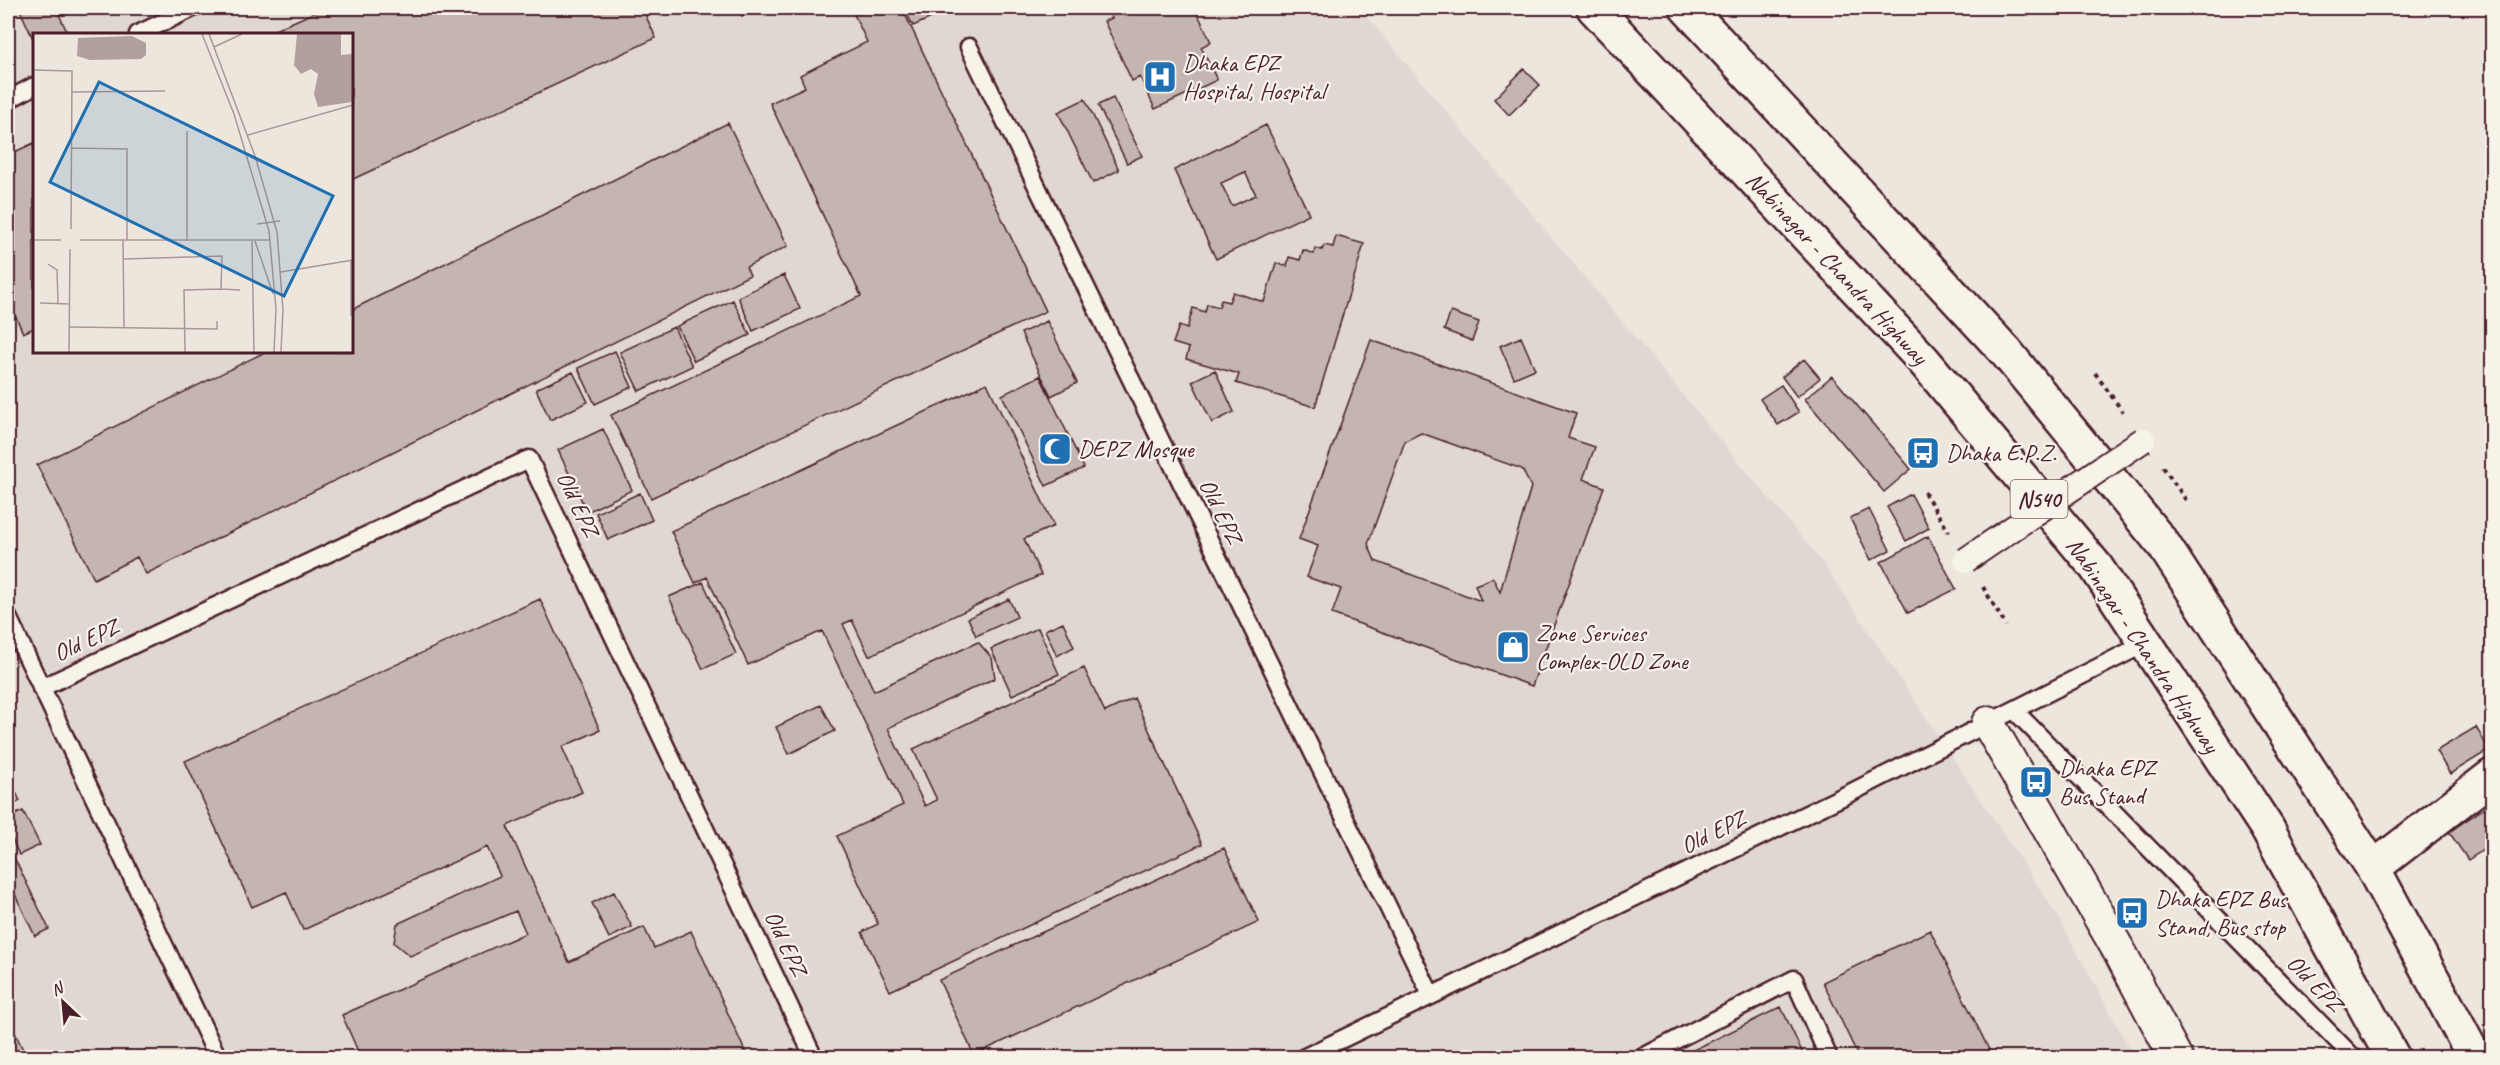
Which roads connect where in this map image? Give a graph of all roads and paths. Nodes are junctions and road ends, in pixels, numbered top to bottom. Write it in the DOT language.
graph roads {
  1 [pos="193,8"];
  2 [pos="1594,8"];
  3 [pos="1687,8"];
  4 [pos="140,33"];
  5 [pos="969,47"];
  6 [pos="33,87"];
  7 [pos="8,100"];
  8 [pos="2095,374"];
  9 [pos="2143,440"];
  10 [pos="1924,492"];
  11 [pos="2188,503"];
  12 [pos="1966,560"];
  13 [pos="8,616"];
  14 [pos="2006,626"];
  15 [pos="2146,643"];
  16 [pos="41,688"];
  17 [pos="2001,716"];
  18 [pos="2493,777"];
  19 [pos="2373,868"];
  20 [pos="1431,996"];
  21 [pos="218,1058"];
  22 [pos="814,1058"];
  23 [pos="1303,1058"];
  24 [pos="1641,1058"];
  25 [pos="1829,1058"];
  26 [pos="2176,1058"];
  27 [pos="2354,1058"];
  28 [pos="2393,1058"];
  29 [pos="2475,1058"];
  1 -- 4 [label="lane"];
  2 -- 15 [label="main road, Nabinagar - Chandra Highway / N540"];
  3 -- 19 [label="main road, N540"];
  5 -- 20 [label="lane, Old EPZ"];
  6 -- 7 [label="lane"];
  8 -- 9 [label="path"];
  9 -- 11 [label="path"];
  9 -- 12 [label="street, bridge"];
  10 -- 12 [label="path"];
  12 -- 14 [label="path"];
  13 -- 16 [label="lane, Old EPZ"];
  15 -- 17 [label="lane, Old EPZ"];
  15 -- 28 [label="main road, Nabinagar - Chandra Highway / N540"];
  16 -- 21 [label="lane, Old EPZ"];
  16 -- 22 [label="lane, Old EPZ"];
  17 -- 20 [label="lane, Old EPZ"];
  17 -- 26 [label="street"];
  17 -- 27 [label="lane, Old EPZ"];
  18 -- 19 [label="main road"];
  19 -- 29 [label="main road, N540"];
  20 -- 23 [label="lane, Old EPZ"];
  24 -- 25 [label="lane"];
}
